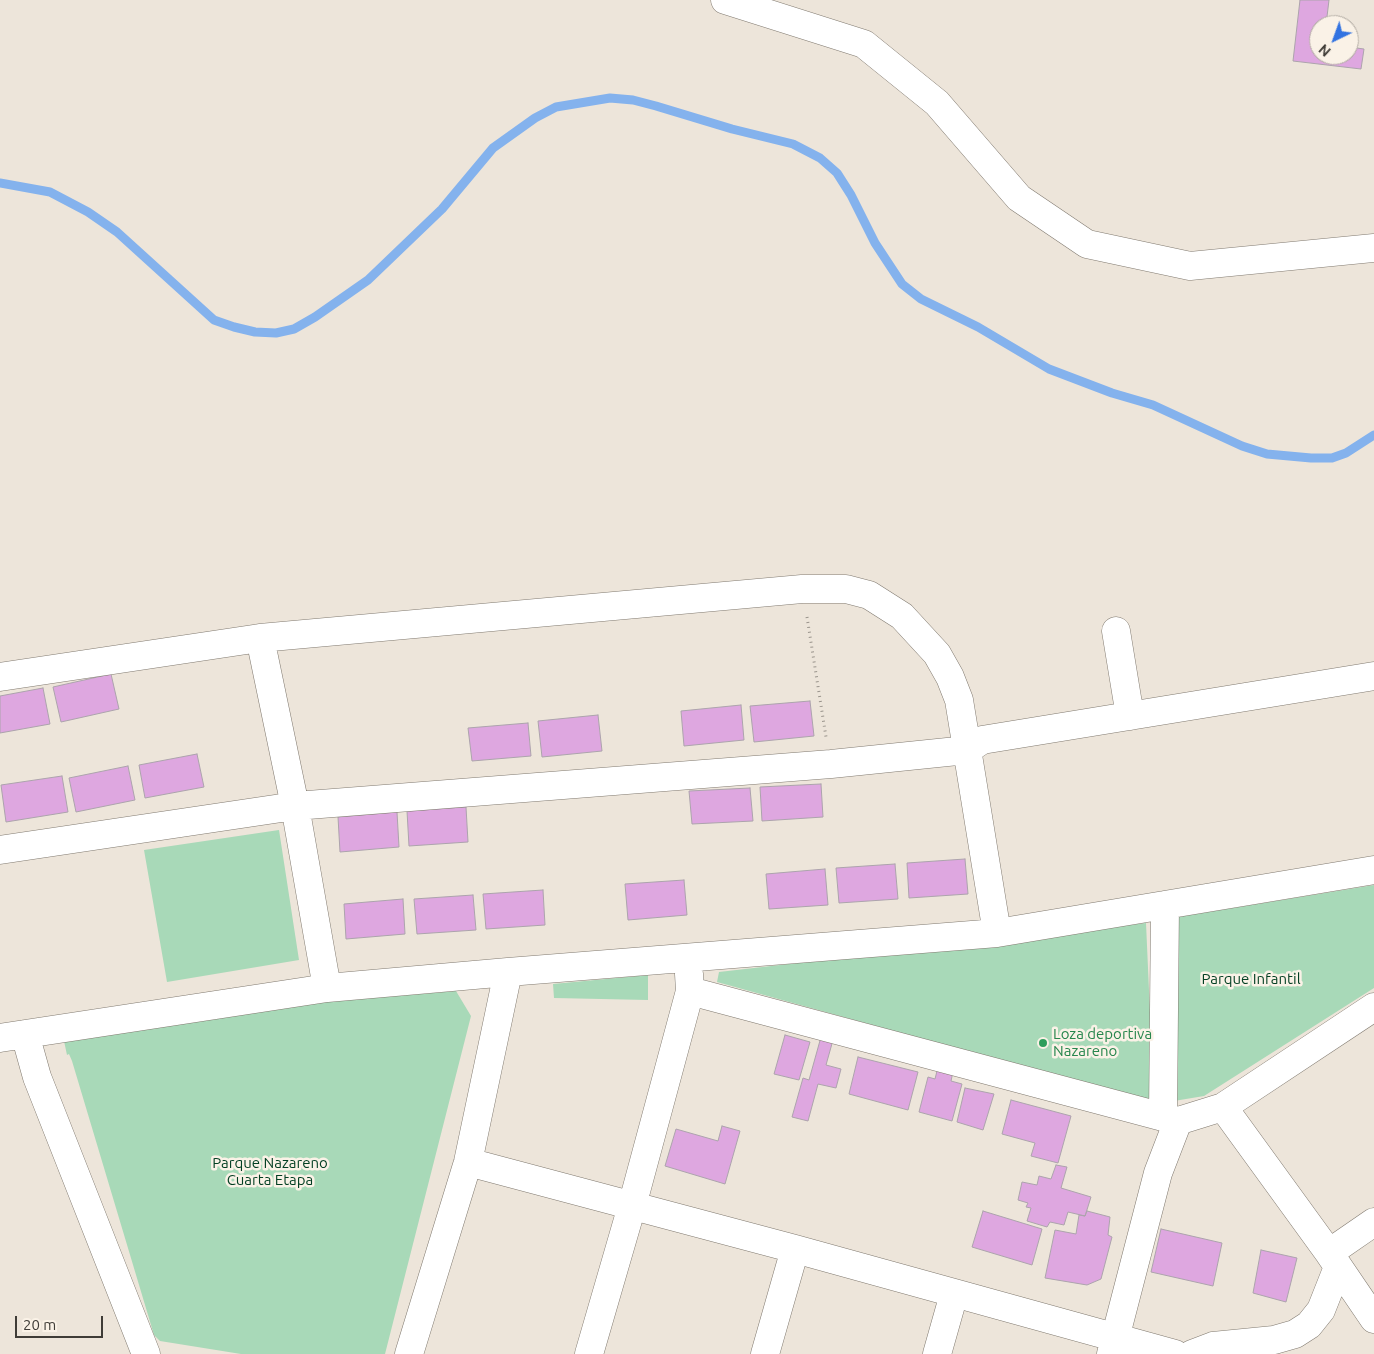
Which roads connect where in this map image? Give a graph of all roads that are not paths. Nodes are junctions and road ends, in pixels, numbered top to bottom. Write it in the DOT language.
graph roads {
  1 [pos="726,0"];
  2 [pos="1374,248"];
  3 [pos="1116,631"];
  4 [pos="260,638"];
  5 [pos="1374,676"];
  6 [pos="0,677"];
  7 [pos="1130,716"];
  8 [pos="967,750"];
  9 [pos="295,806"];
  10 [pos="0,850"];
  11 [pos="1374,870"];
  12 [pos="1165,905"];
  13 [pos="997,933"];
  14 [pos="688,958"];
  15 [pos="508,972"];
  16 [pos="327,988"];
  17 [pos="690,991"];
  18 [pos="1374,1007"];
  19 [pos="13,1036"];
  20 [pos="1223,1108"];
  21 [pos="1170,1119"];
  22 [pos="468,1162"];
  23 [pos="632,1206"];
  24 [pos="1374,1222"];
  25 [pos="795,1249"];
  26 [pos="1334,1260"];
  27 [pos="954,1294"];
  28 [pos="1374,1320"];
  29 [pos="1114,1345"];
  30 [pos="146,1354"];
  31 [pos="409,1354"];
  32 [pos="589,1354"];
  33 [pos="765,1354"];
  34 [pos="937,1354"];
  35 [pos="1175,1354"];
  36 [pos="1192,1354"];
  1 -- 2 [label="street"];
  3 -- 7 [label="street"];
  4 -- 6 [label="street"];
  4 -- 8 [label="street"];
  4 -- 9 [label="street"];
  5 -- 7 [label="street"];
  7 -- 8 [label="street"];
  8 -- 9 [label="street"];
  8 -- 13 [label="street"];
  9 -- 10 [label="street"];
  9 -- 16 [label="street"];
  11 -- 12 [label="street"];
  12 -- 13 [label="street"];
  12 -- 21 [label="street"];
  13 -- 14 [label="street"];
  14 -- 15 [label="street"];
  14 -- 17 [label="street"];
  15 -- 16 [label="street"];
  15 -- 22 [label="street"];
  16 -- 19 [label="street"];
  17 -- 21 [label="street"];
  17 -- 23 [label="street"];
  18 -- 20 [label="street"];
  19 -- 30 [label="street"];
  20 -- 21 [label="street"];
  20 -- 26 [label="street"];
  21 -- 29 [label="street"];
  22 -- 23 [label="street"];
  22 -- 31 [label="street"];
  23 -- 25 [label="street"];
  23 -- 32 [label="street"];
  24 -- 26 [label="street"];
  25 -- 27 [label="street"];
  25 -- 33 [label="street"];
  26 -- 28 [label="street"];
  26 -- 36 [label="street"];
  27 -- 29 [label="street"];
  27 -- 34 [label="street"];
  29 -- 35 [label="street"];
}
